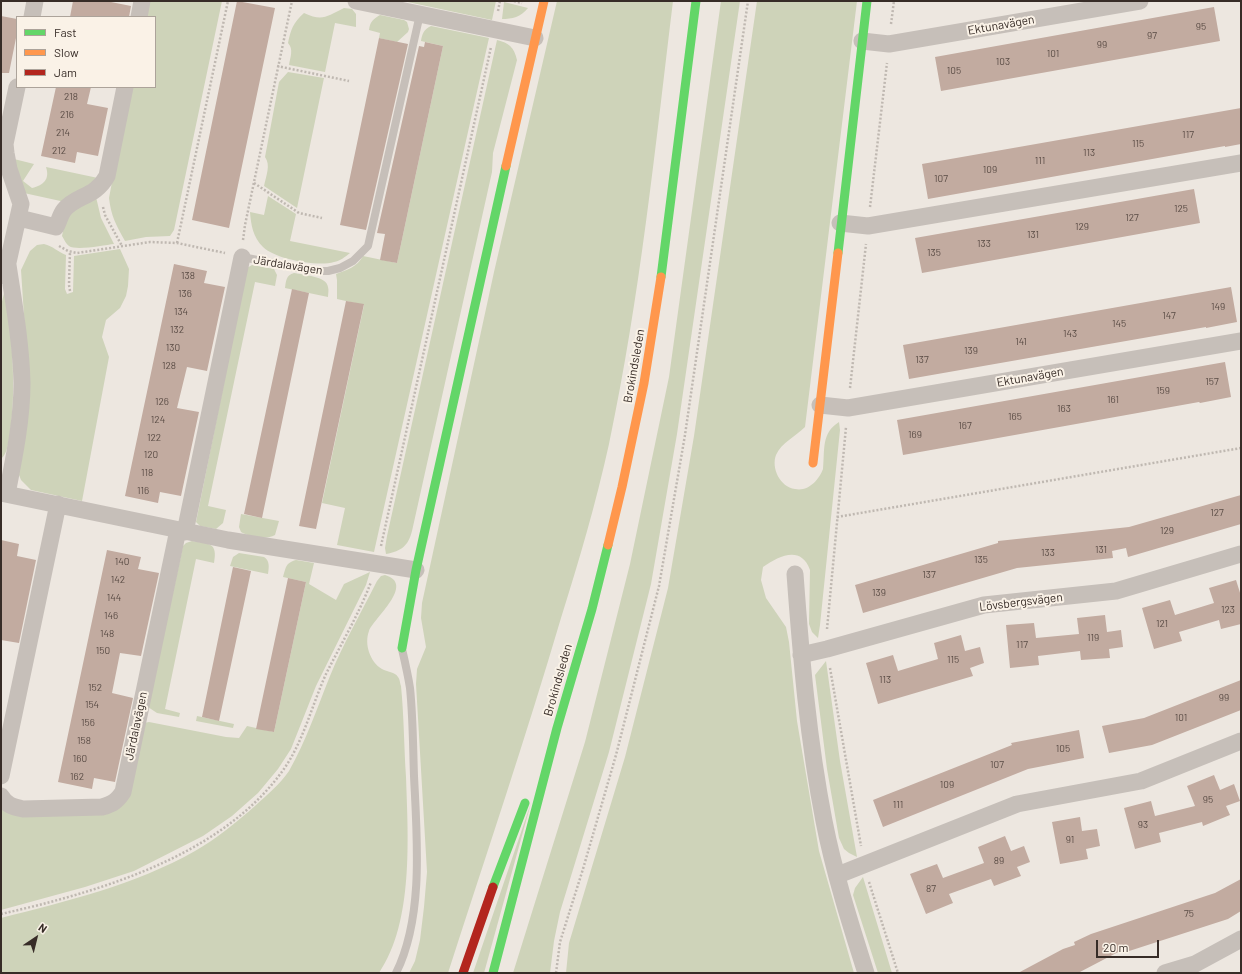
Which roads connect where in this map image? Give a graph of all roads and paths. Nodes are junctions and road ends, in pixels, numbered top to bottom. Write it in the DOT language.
graph roads {
  1 [pos="35,1"];
  2 [pos="142,1"];
  3 [pos="228,1"];
  4 [pos="292,1"];
  5 [pos="356,1"];
  6 [pos="500,1"];
  7 [pos="544,1"];
  8 [pos="696,1"];
  9 [pos="748,1"];
  10 [pos="866,1"];
  11 [pos="1140,1"];
  12 [pos="420,14"];
  13 [pos="32,16"];
  14 [pos="139,16"];
  15 [pos="494,29"];
  16 [pos="535,38"];
  17 [pos="862,41"];
  18 [pos="277,66"];
  19 [pos="349,81"];
  20 [pos="16,88"];
  21 [pos="125,88"];
  22 [pos="7,102"];
  23 [pos="1241,164"];
  24 [pos="254,183"];
  25 [pos="100,187"];
  26 [pos="19,218"];
  27 [pos="322,218"];
  28 [pos="840,223"];
  29 [pos="56,227"];
  30 [pos="177,243"];
  31 [pos="122,246"];
  32 [pos="70,251"];
  33 [pos="242,257"];
  34 [pos="8,265"];
  35 [pos="70,291"];
  36 [pos="1,295"];
  37 [pos="1241,340"];
  38 [pos="820,405"];
  39 [pos="845,431"];
  40 [pos="1241,448"];
  41 [pos="813,463"];
  42 [pos="4,494"];
  43 [pos="58,504"];
  44 [pos="837,517"];
  45 [pos="182,531"];
  46 [pos="1241,554"];
  47 [pos="377,564"];
  48 [pos="416,570"];
  49 [pos="795,574"];
  50 [pos="402,648"];
  51 [pos="827,649"];
  52 [pos="800,655"];
  53 [pos="557,728"];
  54 [pos="1241,741"];
  55 [pos="1,776"];
  56 [pos="1,796"];
  57 [pos="864,865"];
  58 [pos="838,875"];
  59 [pos="1,914"];
  60 [pos="1241,939"];
  61 [pos="396,973"];
  62 [pos="463,973"];
  63 [pos="493,973"];
  64 [pos="556,973"];
  65 [pos="866,973"];
  66 [pos="898,973"];
  67 [pos="1165,973"];
  1 -- 13 [label="street"];
  2 -- 14 [label="street"];
  3 -- 30 [label="path"];
  4 -- 18 [label="path"];
  5 -- 12 [label="street"];
  6 -- 15 [label="path"];
  7 -- 16 [label="main road"];
  8 -- 53 [label="main road, Brokindsleden"];
  9 -- 64 [label="path"];
  10 -- 17 [label="main road"];
  11 -- 17 [label="street, Ektunavägen"];
  12 -- 15 [label="street"];
  12 -- 33 [label="lane, Järdalavägen"];
  15 -- 16 [label="street"];
  15 -- 47 [label="path"];
  16 -- 48 [label="main road"];
  17 -- 28 [label="main road"];
  18 -- 19 [label="path"];
  18 -- 24 [label="path"];
  20 -- 22 [label="street"];
  21 -- 25 [label="street"];
  22 -- 26 [label="street"];
  23 -- 28 [label="street"];
  24 -- 27 [label="path"];
  24 -- 33 [label="path"];
  25 -- 29 [label="street"];
  25 -- 31 [label="path"];
  26 -- 29 [label="street"];
  26 -- 34 [label="street"];
  28 -- 38 [label="main road"];
  29 -- 32 [label="path"];
  30 -- 31 [label="path"];
  30 -- 33 [label="path"];
  31 -- 32 [label="path"];
  32 -- 35 [label="path"];
  33 -- 45 [label="street, Järdalavägen"];
  34 -- 36 [label="street"];
  34 -- 42 [label="street"];
  37 -- 38 [label="street, Ektunavägen"];
  38 -- 41 [label="main road"];
  39 -- 44 [label="path"];
  40 -- 44 [label="path"];
  42 -- 43 [label="street"];
  43 -- 45 [label="street"];
  43 -- 55 [label="street"];
  44 -- 51 [label="path"];
  45 -- 47 [label="street"];
  45 -- 56 [label="street, Järdalavägen"];
  46 -- 51 [label="street, Lövsbergsvägen"];
  47 -- 48 [label="street"];
  47 -- 59 [label="path"];
  48 -- 50 [label="main road"];
  49 -- 52 [label="street"];
  50 -- 61 [label="lane"];
  51 -- 52 [label="street, Lövsbergsvägen"];
  51 -- 57 [label="path"];
  52 -- 58 [label="street"];
  53 -- 62 [label="main road, Brokindsleden"];
  53 -- 63 [label="main road, Brokindsleden"];
  54 -- 57 [label="street"];
  57 -- 58 [label="street"];
  57 -- 66 [label="path"];
  58 -- 65 [label="street"];
  60 -- 67 [label="street"];
}
